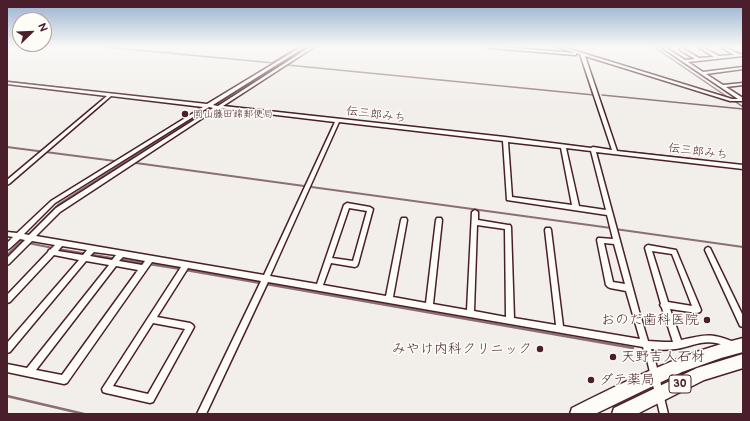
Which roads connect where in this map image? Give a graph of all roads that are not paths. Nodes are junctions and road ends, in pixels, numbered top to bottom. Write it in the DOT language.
graph roads {
  1 [pos="276,67"];
  2 [pos="276,67"];
  3 [pos="586,67"];
  4 [pos="624,67"];
  5 [pos="693,67"];
  6 [pos="743,68"];
  7 [pos="703,73"];
  8 [pos="7,84"];
  9 [pos="743,84"];
  10 [pos="723,86"];
  11 [pos="110,95"];
  12 [pos="743,100"];
  13 [pos="220,106"];
  14 [pos="207,107"];
  15 [pos="338,120"];
  16 [pos="505,139"];
  17 [pos="563,146"];
  18 [pos="593,149"];
  19 [pos="616,152"];
  20 [pos="743,167"];
  21 [pos="7,183"];
  22 [pos="576,208"];
  23 [pos="475,212"];
  24 [pos="609,213"];
  25 [pos="404,220"];
  26 [pos="440,220"];
  27 [pos="475,222"];
  28 [pos="548,230"];
  29 [pos="7,234"];
  30 [pos="25,239"];
  31 [pos="617,242"];
  32 [pos="7,246"];
  33 [pos="56,248"];
  34 [pos="708,250"];
  35 [pos="88,253"];
  36 [pos="117,258"];
  37 [pos="328,260"];
  38 [pos="7,262"];
  39 [pos="146,264"];
  40 [pos="183,268"];
  41 [pos="264,282"];
  42 [pos="318,288"];
  43 [pos="629,288"];
  44 [pos="7,300"];
  45 [pos="388,300"];
  46 [pos="664,305"];
  47 [pos="428,307"];
  48 [pos="470,314"];
  49 [pos="151,319"];
  50 [pos="510,321"];
  51 [pos="743,324"];
  52 [pos="560,329"];
  53 [pos="645,344"];
  54 [pos="678,344"];
  55 [pos="739,346"];
  56 [pos="7,349"];
  57 [pos="743,361"];
  58 [pos="7,368"];
  59 [pos="28,373"];
  60 [pos="654,376"];
  61 [pos="659,394"];
  62 [pos="201,414"];
  63 [pos="578,414"];
  64 [pos="620,414"];
  65 [pos="664,414"];
  1 -- 13 [label="street"];
  2 -- 14 [label="street"];
  3 -- 19 [label="street"];
  4 -- 12 [label="street"];
  5 -- 7 [label="street"];
  6 -- 7 [label="street"];
  7 -- 10 [label="street"];
  8 -- 11 [label="street, 伝三郎みち"];
  9 -- 10 [label="street"];
  10 -- 12 [label="street"];
  11 -- 14 [label="street, 伝三郎みち"];
  11 -- 21 [label="street"];
  13 -- 14 [label="street, 伝三郎みち"];
  13 -- 15 [label="street, 伝三郎みち"];
  13 -- 30 [label="street"];
  14 -- 30 [label="street"];
  15 -- 16 [label="street, 伝三郎みち"];
  15 -- 41 [label="street"];
  16 -- 17 [label="street, 伝三郎みち"];
  16 -- 22 [label="street"];
  17 -- 18 [label="street, 伝三郎みち"];
  17 -- 22 [label="street"];
  18 -- 19 [label="street, 伝三郎みち"];
  18 -- 24 [label="street"];
  19 -- 20 [label="street, 伝三郎みち"];
  22 -- 24 [label="street"];
  23 -- 27 [label="street"];
  24 -- 31 [label="street"];
  25 -- 45 [label="street"];
  26 -- 47 [label="street"];
  27 -- 48 [label="street"];
  27 -- 50 [label="street"];
  28 -- 52 [label="street"];
  29 -- 30 [label="street"];
  30 -- 32 [label="street"];
  30 -- 33 [label="street"];
  30 -- 38 [label="street"];
  31 -- 43 [label="street"];
  31 -- 43 [label="street"];
  33 -- 35 [label="street"];
  33 -- 35 [label="street"];
  33 -- 44 [label="street"];
  34 -- 51 [label="street"];
  35 -- 36 [label="street"];
  35 -- 36 [label="street"];
  35 -- 56 [label="street"];
  36 -- 39 [label="street"];
  36 -- 39 [label="street"];
  36 -- 59 [label="street"];
  37 -- 37 [label="street"];
  37 -- 42 [label="street"];
  39 -- 40 [label="street"];
  39 -- 59 [label="street"];
  40 -- 41 [label="street"];
  40 -- 49 [label="street"];
  41 -- 42 [label="street"];
  41 -- 62 [label="street"];
  42 -- 45 [label="street"];
  43 -- 53 [label="street"];
  45 -- 47 [label="street"];
  46 -- 46 [label="street"];
  46 -- 54 [label="street"];
  47 -- 48 [label="street"];
  48 -- 50 [label="street"];
  49 -- 49 [label="street"];
  50 -- 52 [label="street"];
  52 -- 53 [label="street"];
  53 -- 54 [label="street"];
  53 -- 60 [label="street"];
  54 -- 55 [label="street"];
  55 -- 60 [label="highway, 30"];
  57 -- 61 [label="highway, 30"];
  58 -- 59 [label="street"];
  60 -- 61 [label="street"];
  60 -- 63 [label="highway, 30"];
  61 -- 64 [label="highway, 30"];
  61 -- 65 [label="street"];
}
